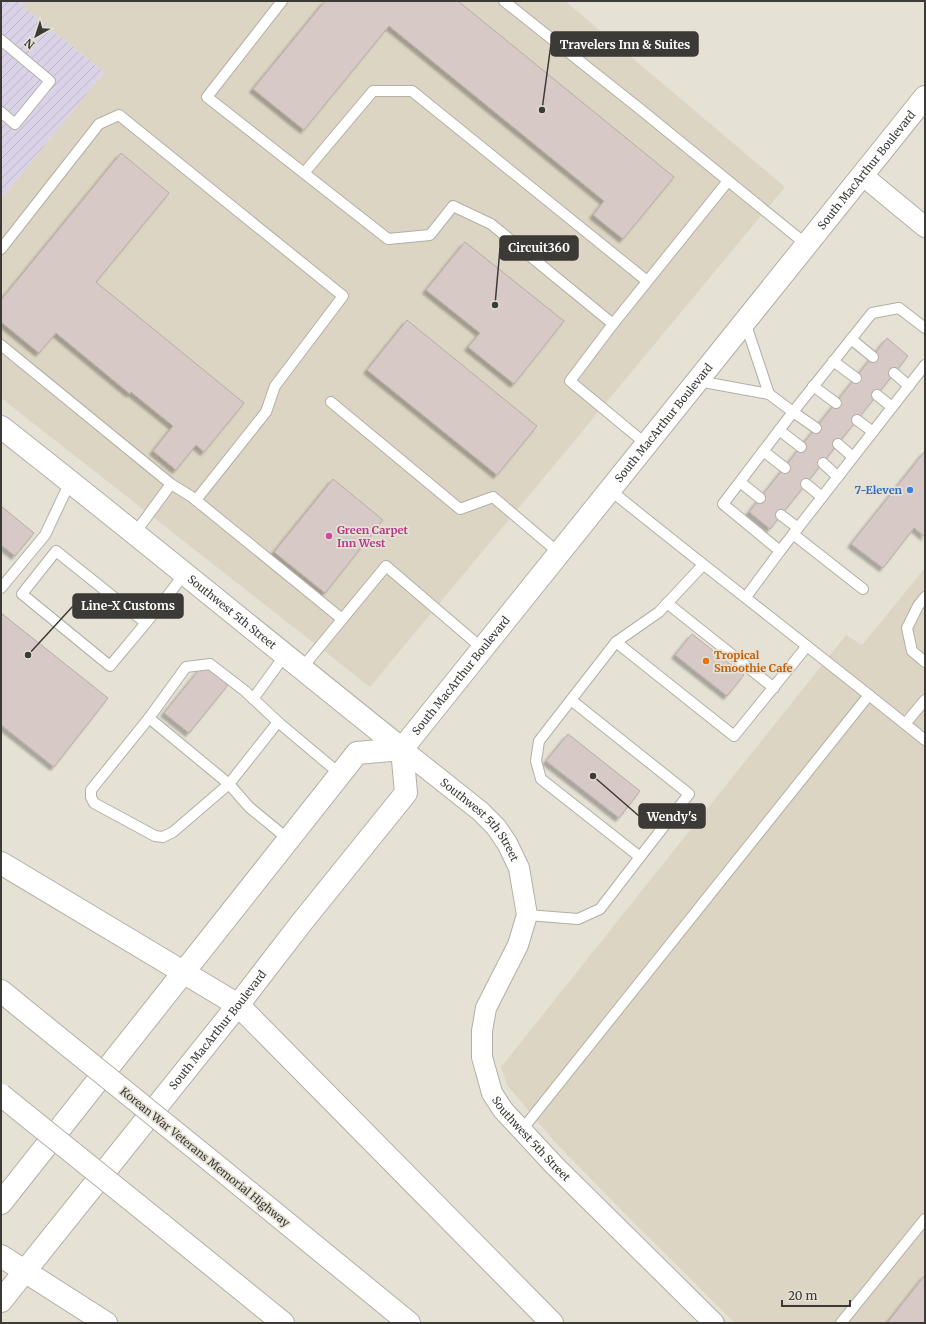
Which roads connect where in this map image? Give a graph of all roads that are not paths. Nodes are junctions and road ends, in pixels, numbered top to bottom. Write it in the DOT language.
graph roads {
  1 [pos="282,1"];
  2 [pos="504,1"];
  3 [pos="1,40"];
  4 [pos="925,97"];
  5 [pos="1,112"];
  6 [pos="304,173"];
  7 [pos="862,175"];
  8 [pos="728,181"];
  9 [pos="925,227"];
  10 [pos="807,245"];
  11 [pos="1,249"];
  12 [pos="647,282"];
  13 [pos="745,322"];
  14 [pos="613,324"];
  15 [pos="925,328"];
  16 [pos="851,339"];
  17 [pos="1,345"];
  18 [pos="873,357"];
  19 [pos="833,361"];
  20 [pos="925,365"];
  21 [pos="894,373"];
  22 [pos="856,378"];
  23 [pos="698,381"];
  24 [pos="813,386"];
  25 [pos="909,386"];
  26 [pos="769,394"];
  27 [pos="877,395"];
  28 [pos="331,402"];
  29 [pos="836,403"];
  30 [pos="892,407"];
  31 [pos="792,412"];
  32 [pos="857,420"];
  33 [pos="1,427"];
  34 [pos="816,428"];
  35 [pos="779,430"];
  36 [pos="873,432"];
  37 [pos="646,444"];
  38 [pos="838,444"];
  39 [pos="801,447"];
  40 [pos="763,451"];
  41 [pos="853,457"];
  42 [pos="822,464"];
  43 [pos="785,468"];
  44 [pos="838,477"];
  45 [pos="70,482"];
  46 [pos="740,482"];
  47 [pos="171,484"];
  48 [pos="806,484"];
  49 [pos="610,490"];
  50 [pos="822,497"];
  51 [pos="760,498"];
  52 [pos="196,500"];
  53 [pos="781,515"];
  54 [pos="796,531"];
  55 [pos="135,533"];
  56 [pos="780,551"];
  57 [pos="558,554"];
  58 [pos="703,565"];
  59 [pos="184,574"];
  60 [pos="1,588"];
  61 [pos="863,589"];
  62 [pos="746,597"];
  63 [pos="925,598"];
  64 [pos="667,603"];
  65 [pos="342,619"];
  66 [pos="146,624"];
  67 [pos="616,642"];
  68 [pos="807,646"];
  69 [pos="483,649"];
  70 [pos="285,655"];
  71 [pos="925,662"];
  72 [pos="302,668"];
  73 [pos="774,688"];
  74 [pos="869,695"];
  75 [pos="253,699"];
  76 [pos="571,700"];
  77 [pos="925,700"];
  78 [pos="149,718"];
  79 [pos="278,722"];
  80 [pos="905,724"];
  81 [pos="925,740"];
  82 [pos="402,749"];
  83 [pos="340,774"];
  84 [pos="229,784"];
  85 [pos="288,839"];
  86 [pos="640,857"];
  87 [pos="1,863"];
  88 [pos="527,915"];
  89 [pos="184,974"];
  90 [pos="1,991"];
  91 [pos="238,1005"];
  92 [pos="1,1095"];
  93 [pos="521,1131"];
  94 [pos="1,1203"];
  95 [pos="925,1219"];
  96 [pos="1,1256"];
  97 [pos="25,1271"];
  98 [pos="1,1301"];
  99 [pos="106,1323"];
  100 [pos="283,1323"];
  101 [pos="409,1323"];
  102 [pos="552,1323"];
  103 [pos="714,1323"];
  104 [pos="841,1323"];
  1 -- 6 [label="lane"];
  2 -- 8 [label="lane"];
  3 -- 5 [label="lane"];
  4 -- 7 [label="main road, South MacArthur Boulevard"];
  6 -- 12 [label="lane"];
  6 -- 14 [label="lane"];
  7 -- 9 [label="street"];
  7 -- 10 [label="main road, South MacArthur Boulevard"];
  8 -- 10 [label="lane"];
  8 -- 12 [label="lane"];
  10 -- 13 [label="main road, South MacArthur Boulevard"];
  11 -- 52 [label="lane"];
  12 -- 14 [label="lane"];
  13 -- 23 [label="main road, South MacArthur Boulevard"];
  13 -- 26 [label="lane"];
  14 -- 37 [label="lane"];
  15 -- 16 [label="lane"];
  16 -- 18 [label="lane"];
  16 -- 19 [label="lane"];
  17 -- 47 [label="lane"];
  19 -- 22 [label="lane"];
  19 -- 24 [label="lane"];
  20 -- 25 [label="lane"];
  21 -- 25 [label="lane"];
  23 -- 26 [label="lane"];
  23 -- 37 [label="main road, South MacArthur Boulevard"];
  24 -- 29 [label="lane"];
  24 -- 31 [label="lane"];
  25 -- 30 [label="lane"];
  26 -- 31 [label="lane"];
  27 -- 30 [label="lane"];
  28 -- 57 [label="lane"];
  30 -- 36 [label="lane"];
  31 -- 34 [label="lane"];
  31 -- 35 [label="lane"];
  32 -- 36 [label="lane"];
  33 -- 45 [label="main road, Southwest 5th Street"];
  35 -- 39 [label="lane"];
  35 -- 40 [label="lane"];
  36 -- 41 [label="lane"];
  37 -- 49 [label="main road, South MacArthur Boulevard"];
  38 -- 41 [label="lane"];
  40 -- 43 [label="lane"];
  40 -- 46 [label="lane"];
  41 -- 44 [label="lane"];
  42 -- 44 [label="lane"];
  44 -- 50 [label="lane"];
  45 -- 55 [label="main road, Southwest 5th Street"];
  45 -- 60 [label="lane"];
  46 -- 51 [label="lane"];
  46 -- 56 [label="lane"];
  47 -- 52 [label="lane"];
  47 -- 55 [label="lane"];
  48 -- 50 [label="lane"];
  49 -- 57 [label="main road, South MacArthur Boulevard"];
  49 -- 58 [label="lane"];
  50 -- 54 [label="lane"];
  52 -- 65 [label="lane"];
  53 -- 54 [label="lane"];
  54 -- 56 [label="lane"];
  54 -- 61 [label="lane"];
  55 -- 59 [label="main road, Southwest 5th Street"];
  56 -- 62 [label="lane"];
  57 -- 69 [label="main road, South MacArthur Boulevard"];
  58 -- 62 [label="lane"];
  58 -- 64 [label="lane"];
  59 -- 66 [label="lane"];
  59 -- 70 [label="main road, Southwest 5th Street"];
  62 -- 68 [label="lane"];
  63 -- 71 [label="lane"];
  64 -- 67 [label="lane"];
  64 -- 73 [label="lane"];
  65 -- 69 [label="lane"];
  65 -- 72 [label="lane"];
  66 -- 66 [label="lane"];
  67 -- 73 [label="lane"];
  67 -- 76 [label="lane"];
  68 -- 73 [label="lane"];
  68 -- 74 [label="lane"];
  69 -- 82 [label="main road, South MacArthur Boulevard"];
  70 -- 72 [label="main road, Southwest 5th Street"];
  70 -- 75 [label="lane"];
  72 -- 82 [label="main road, Southwest 5th Street"];
  74 -- 80 [label="lane"];
  74 -- 93 [label="lane"];
  75 -- 78 [label="lane"];
  75 -- 79 [label="lane"];
  76 -- 86 [label="lane"];
  76 -- 86 [label="lane"];
  77 -- 80 [label="lane"];
  78 -- 84 [label="lane"];
  78 -- 84 [label="lane"];
  79 -- 83 [label="lane"];
  79 -- 84 [label="lane"];
  80 -- 81 [label="lane"];
  82 -- 83 [label="main road"];
  82 -- 88 [label="street, Southwest 5th Street"];
  82 -- 91 [label="main road, South MacArthur Boulevard"];
  83 -- 85 [label="main road"];
  84 -- 85 [label="lane"];
  85 -- 89 [label="main road"];
  86 -- 88 [label="lane"];
  87 -- 89 [label="main road"];
  88 -- 93 [label="street, Southwest 5th Street"];
  89 -- 91 [label="main road"];
  89 -- 94 [label="main road"];
  90 -- 101 [label="main road, Korean War Veterans Memorial Highway, bridge"];
  91 -- 97 [label="main road, South MacArthur Boulevard"];
  91 -- 102 [label="main road"];
  92 -- 100 [label="main road, bridge"];
  93 -- 103 [label="street, Southwest 5th Street"];
  95 -- 104 [label="lane"];
  96 -- 97 [label="main road"];
  97 -- 98 [label="main road, South MacArthur Boulevard"];
  97 -- 99 [label="main road"];
}
